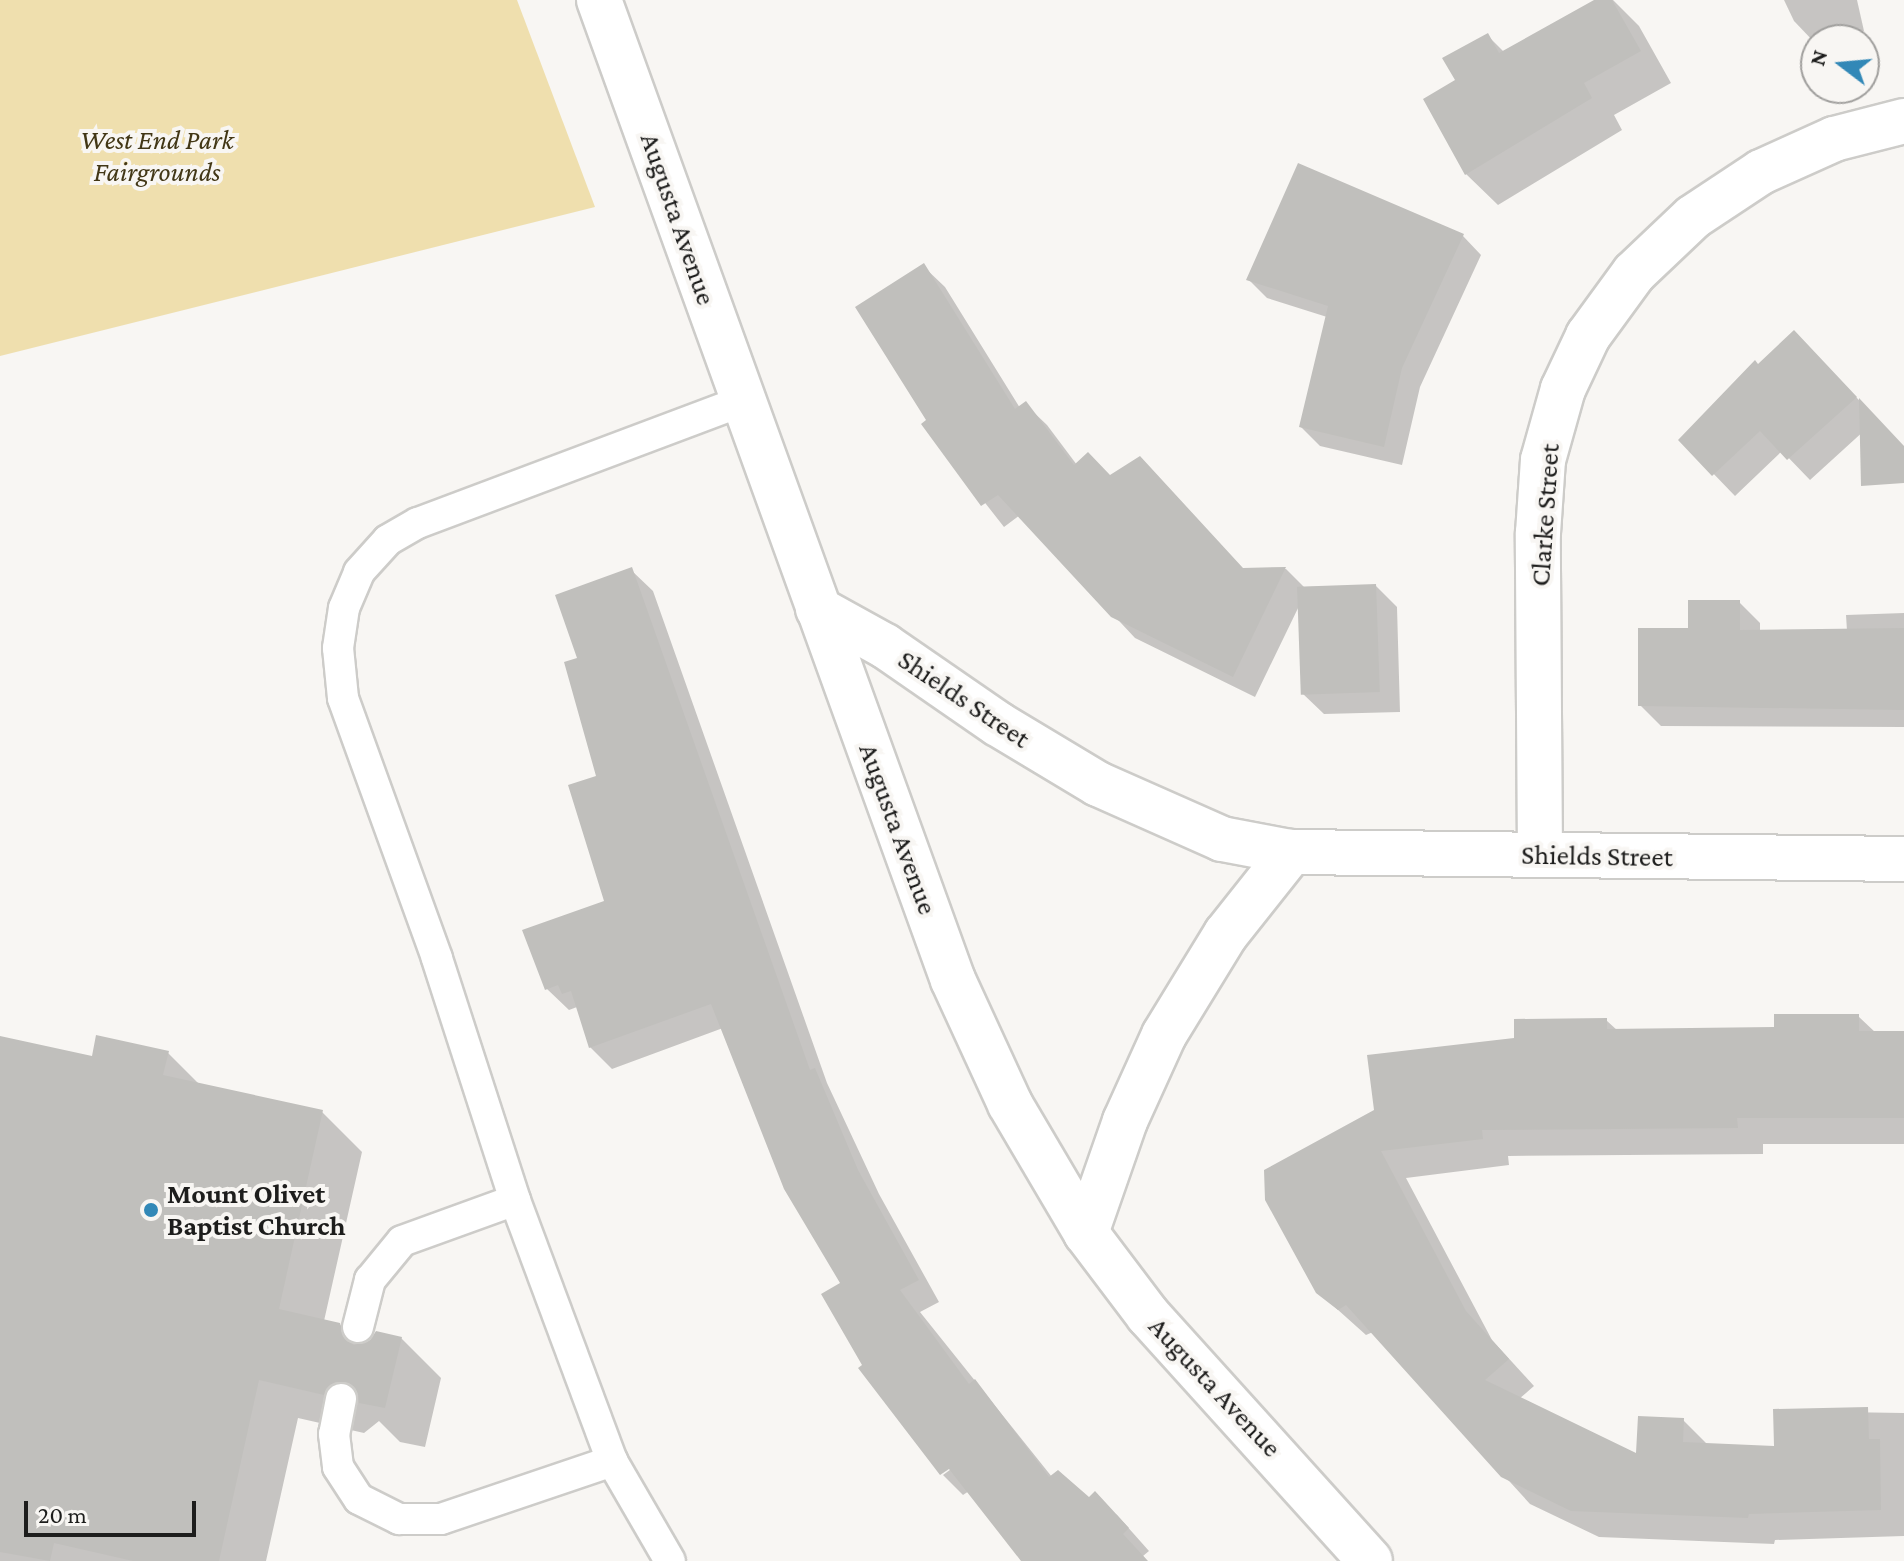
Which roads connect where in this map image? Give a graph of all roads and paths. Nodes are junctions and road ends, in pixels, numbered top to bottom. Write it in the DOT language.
graph roads {
  1 [pos="599,0"];
  2 [pos="1904,121"];
  3 [pos="742,401"];
  4 [pos="818,609"];
  5 [pos="1291,852"];
  6 [pos="1540,855"];
  7 [pos="1904,859"];
  8 [pos="515,1200"];
  9 [pos="1086,1233"];
  10 [pos="358,1327"];
  11 [pos="341,1399"];
  12 [pos="612,1461"];
  13 [pos="670,1561"];
  14 [pos="1370,1561"];
  1 -- 3 [label="street, Augusta Avenue"];
  2 -- 6 [label="street, Clarke Street"];
  3 -- 4 [label="street, Augusta Avenue"];
  3 -- 8 [label="lane"];
  4 -- 5 [label="street, Shields Street"];
  4 -- 9 [label="street, Augusta Avenue"];
  5 -- 6 [label="street, Shields Street"];
  5 -- 9 [label="street"];
  6 -- 7 [label="street, Shields Street"];
  8 -- 10 [label="lane"];
  8 -- 12 [label="lane"];
  9 -- 14 [label="street, Augusta Avenue"];
  11 -- 12 [label="lane"];
  12 -- 13 [label="lane"];
}
